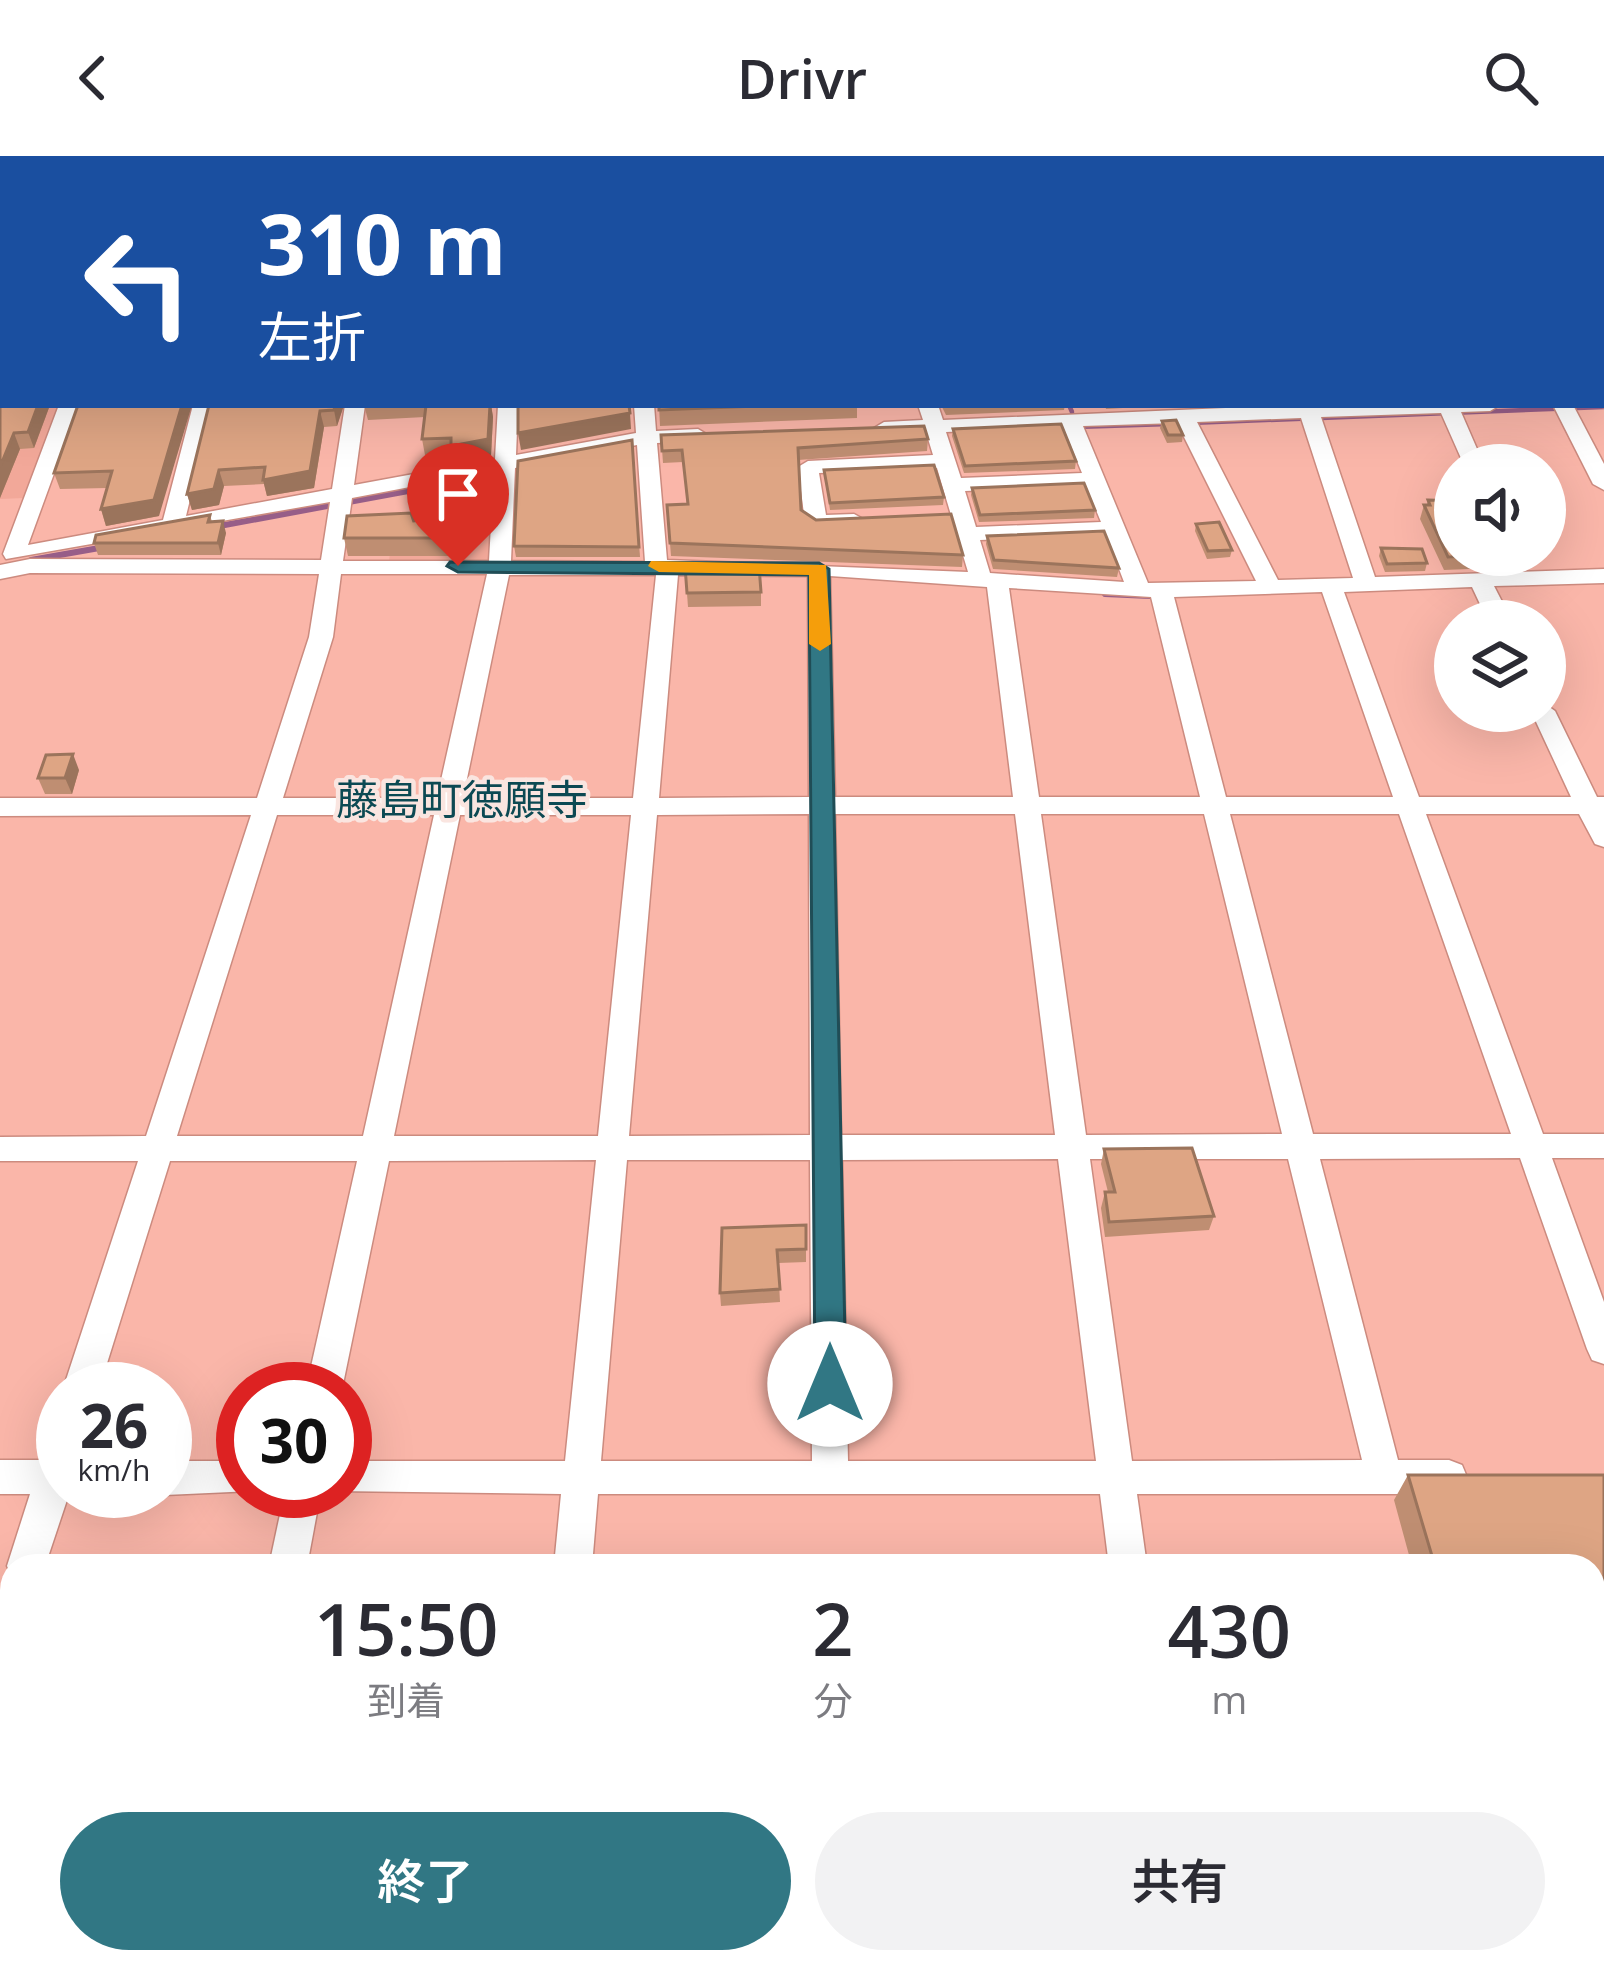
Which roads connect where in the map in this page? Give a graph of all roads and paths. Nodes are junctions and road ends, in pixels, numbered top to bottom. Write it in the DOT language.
graph roads {
  1 [pos="68,408"];
  2 [pos="202,408"];
  3 [pos="355,408"];
  4 [pos="508,408"];
  5 [pos="644,408"];
  6 [pos="1564,408"];
  7 [pos="1450,409"];
  8 [pos="1215,410"];
  9 [pos="1310,413"];
  10 [pos="1076,420"];
  11 [pos="1187,421"];
  12 [pos="933,424"];
  13 [pos="864,428"];
  14 [pos="731,434"];
  15 [pos="647,442"];
  16 [pos="1465,444"];
  17 [pos="945,461"];
  18 [pos="506,469"];
  19 [pos="1095,479"];
  20 [pos="952,484"];
  21 [pos="1604,484"];
  22 [pos="341,499"];
  23 [pos="878,519"];
  24 [pos="957,522"];
  25 [pos="173,525"];
  26 [pos="1114,528"];
  27 [pos="5,561"];
  28 [pos="331,566"];
  29 [pos="500,566"];
  30 [pos="662,566"];
  31 [pos="819,569"];
  32 [pos="1523,576"];
  33 [pos="1604,576"];
  34 [pos="1524,579"];
  35 [pos="989,580"];
  36 [pos="1480,580"];
  37 [pos="1366,584"];
  38 [pos="1330,586"];
  39 [pos="1271,588"];
  40 [pos="1150,591"];
  41 [pos="1490,600"];
  42 [pos="1555,732"];
  43 [pos="267,803"];
  44 [pos="1211,804"];
  45 [pos="446,805"];
  46 [pos="644,805"];
  47 [pos="822,805"];
  48 [pos="1027,805"];
  49 [pos="1596,805"];
  50 [pos="1410,806"];
  51 [pos="0,807"];
  52 [pos="1604,838"];
  53 [pos="1530,1146"];
  54 [pos="1604,1146"];
  55 [pos="373,1147"];
  56 [pos="157,1148"];
  57 [pos="613,1148"];
  58 [pos="830,1148"];
  59 [pos="1077,1148"];
  60 [pos="1300,1148"];
  61 [pos="0,1149"];
  62 [pos="1604,1349"];
  63 [pos="90,1362"];
  64 [pos="329,1362"];
  65 [pos="36,1471"];
  66 [pos="1384,1476"];
  67 [pos="0,1477"];
  68 [pos="372,1478"];
  69 [pos="581,1478"];
  70 [pos="830,1478"];
  71 [pos="1118,1478"];
  72 [pos="1494,1478"];
  73 [pos="42,1518"];
  74 [pos="298,1518"];
  75 [pos="30,1554"];
  76 [pos="290,1554"];
  77 [pos="573,1554"];
  78 [pos="1128,1554"];
  1 -- 27 [label="street"];
  2 -- 25 [label="street"];
  3 -- 22 [label="street"];
  4 -- 18 [label="street"];
  5 -- 15 [label="street"];
  6 -- 21 [label="street"];
  7 -- 9 [label="street"];
  7 -- 16 [label="street"];
  8 -- 9 [label="street"];
  8 -- 11 [label="street"];
  9 -- 37 [label="street"];
  10 -- 11 [label="street"];
  10 -- 12 [label="street"];
  10 -- 19 [label="street"];
  11 -- 39 [label="street"];
  12 -- 13 [label="street"];
  12 -- 17 [label="street"];
  14 -- 15 [label="street"];
  15 -- 18 [label="street"];
  15 -- 30 [label="street"];
  17 -- 20 [label="street"];
  17 -- 23 [label="street"];
  18 -- 22 [label="street"];
  18 -- 29 [label="street"];
  19 -- 20 [label="street"];
  19 -- 26 [label="street"];
  20 -- 24 [label="street"];
  22 -- 25 [label="street"];
  22 -- 28 [label="street"];
  24 -- 26 [label="street"];
  24 -- 35 [label="street"];
  25 -- 27 [label="street"];
  26 -- 40 [label="street"];
  27 -- 28 [label="street"];
  28 -- 29 [label="street"];
  28 -- 43 [label="street"];
  29 -- 30 [label="street"];
  29 -- 45 [label="street"];
  30 -- 31 [label="street"];
  30 -- 46 [label="street"];
  31 -- 35 [label="street"];
  31 -- 47 [label="street"];
  32 -- 34 [label="street"];
  33 -- 34 [label="street"];
  34 -- 36 [label="street"];
  35 -- 40 [label="street"];
  35 -- 48 [label="street"];
  36 -- 37 [label="street"];
  36 -- 41 [label="street"];
  37 -- 38 [label="street"];
  38 -- 39 [label="street"];
  38 -- 50 [label="street"];
  39 -- 40 [label="street"];
  40 -- 44 [label="street"];
  42 -- 49 [label="street"];
  43 -- 45 [label="street"];
  43 -- 51 [label="street"];
  43 -- 56 [label="street"];
  44 -- 48 [label="street"];
  44 -- 50 [label="street"];
  44 -- 60 [label="street"];
  45 -- 46 [label="street"];
  45 -- 55 [label="street"];
  46 -- 47 [label="street"];
  46 -- 57 [label="street"];
  47 -- 48 [label="street"];
  47 -- 58 [label="street"];
  48 -- 59 [label="street"];
  49 -- 50 [label="street"];
  49 -- 52 [label="street"];
  50 -- 53 [label="street"];
  53 -- 54 [label="street"];
  53 -- 60 [label="street"];
  53 -- 62 [label="street"];
  55 -- 56 [label="street"];
  55 -- 57 [label="street"];
  55 -- 64 [label="street"];
  56 -- 61 [label="street"];
  56 -- 63 [label="street"];
  57 -- 58 [label="street"];
  57 -- 69 [label="street"];
  58 -- 59 [label="street"];
  58 -- 70 [label="street"];
  59 -- 60 [label="street"];
  59 -- 71 [label="street"];
  60 -- 66 [label="street"];
  65 -- 67 [label="street"];
  66 -- 71 [label="street"];
  66 -- 72 [label="street"];
  68 -- 69 [label="street"];
  69 -- 70 [label="street"];
  69 -- 77 [label="street"];
  70 -- 71 [label="street"];
  71 -- 78 [label="street"];
  73 -- 75 [label="street"];
  74 -- 76 [label="street"];
}
